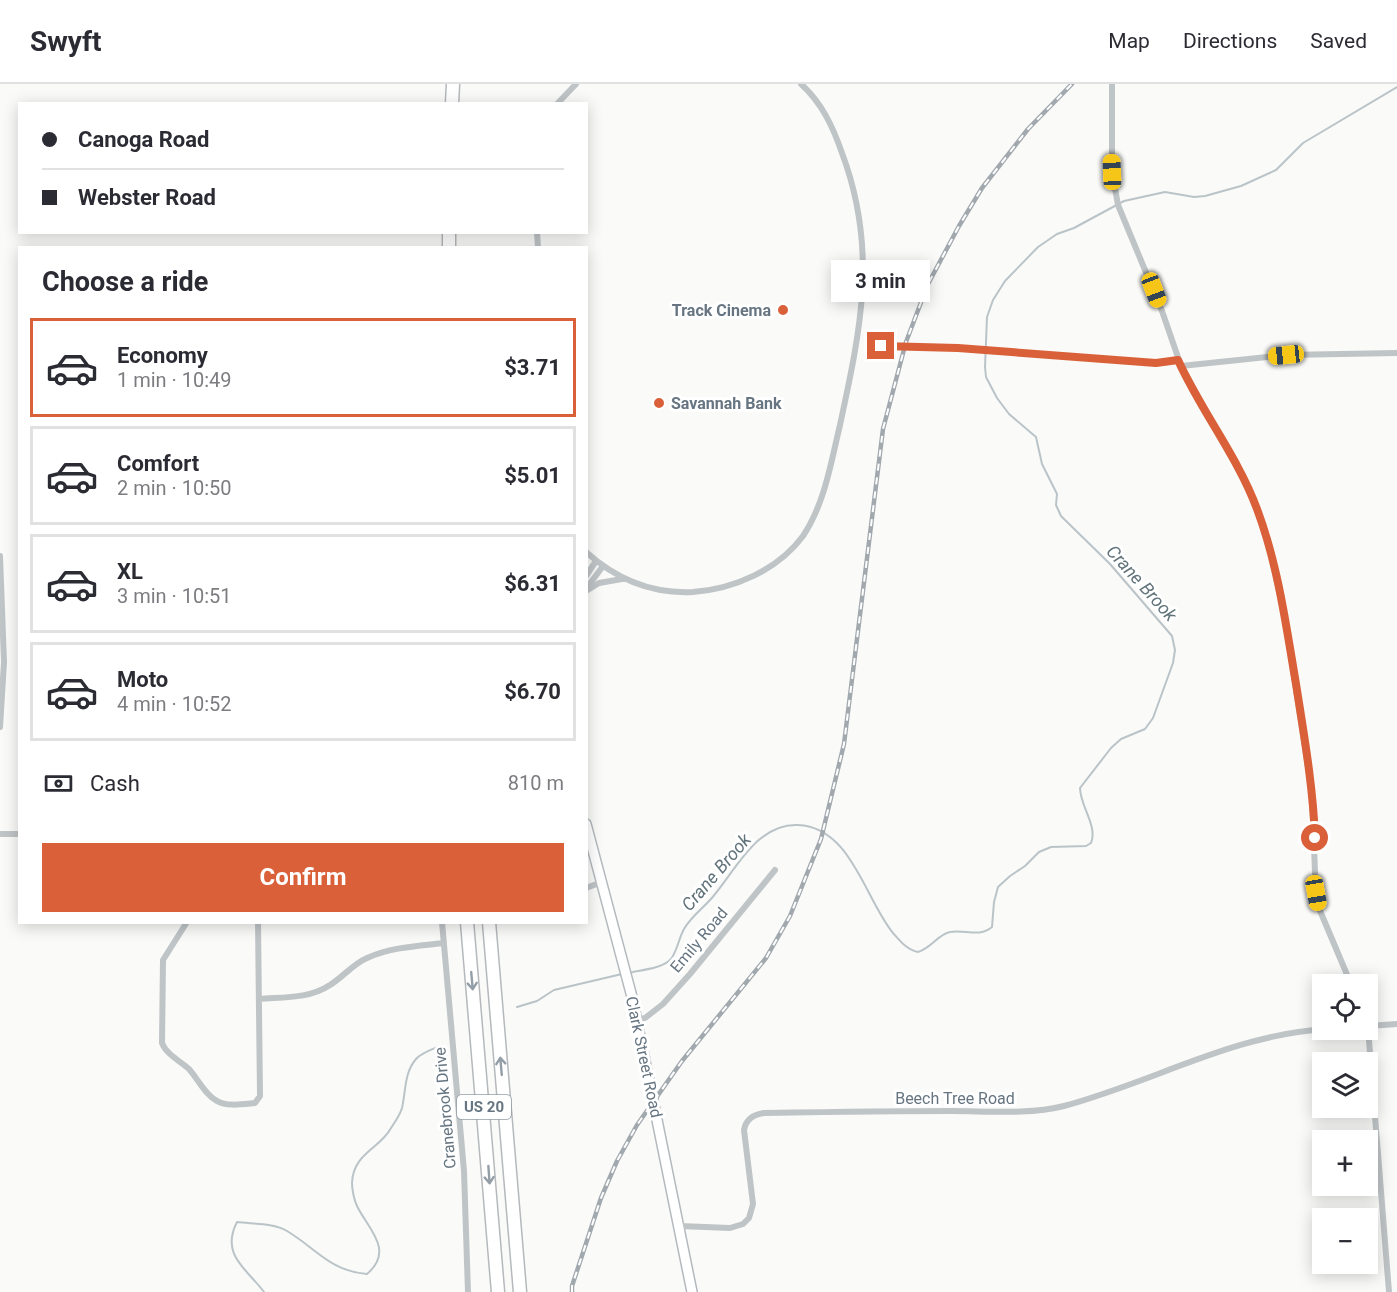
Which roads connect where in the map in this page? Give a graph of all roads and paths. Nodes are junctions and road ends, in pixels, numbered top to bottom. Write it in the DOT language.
graph roads {
  1 [pos="453,84"];
  2 [pos="576,84"];
  3 [pos="801,84"];
  4 [pos="1112,84"];
  5 [pos="452,102"];
  6 [pos="559,102"];
  7 [pos="881,346"];
  8 [pos="1397,353"];
  9 [pos="1179,363"];
  10 [pos="588,554"];
  11 [pos="0,556"];
  12 [pos="596,561"];
  13 [pos="603,566"];
  14 [pos="588,573"];
  15 [pos="622,579"];
  16 [pos="588,587"];
  17 [pos="588,589"];
  18 [pos="0,727"];
  19 [pos="0,834"];
  20 [pos="18,834"];
  21 [pos="590,851"];
  22 [pos="775,870"];
  23 [pos="602,882"];
  24 [pos="588,887"];
  25 [pos="186,924"];
  26 [pos="258,924"];
  27 [pos="442,924"];
  28 [pos="467,924"];
  29 [pos="489,924"];
  30 [pos="444,943"];
  31 [pos="1347,974"];
  32 [pos="259,999"];
  33 [pos="637,1020"];
  34 [pos="1397,1024"];
  35 [pos="1378,1026"];
  36 [pos="1312,1030"];
  37 [pos="1369,1040"];
  38 [pos="679,1226"];
  39 [pos="468,1292"];
  40 [pos="498,1292"];
  41 [pos="520,1292"];
  42 [pos="692,1292"];
  43 [pos="1389,1292"];
  1 -- 5 [label="highway"];
  2 -- 6 [label="street"];
  3 -- 15 [label="street"];
  4 -- 9 [label="street"];
  7 -- 9 [label="street"];
  8 -- 9 [label="street"];
  9 -- 31 [label="street"];
  10 -- 12 [label="street"];
  11 -- 18 [label="street"];
  12 -- 13 [label="street"];
  12 -- 14 [label="street"];
  13 -- 15 [label="street"];
  13 -- 16 [label="street"];
  15 -- 17 [label="street"];
  19 -- 20 [label="street"];
  21 -- 23 [label="street, Clark Street Road"];
  22 -- 33 [label="street, Emily Road"];
  23 -- 24 [label="street"];
  23 -- 33 [label="street, Clark Street Road"];
  25 -- 32 [label="street"];
  26 -- 32 [label="street"];
  27 -- 30 [label="street, Cranebrook Drive"];
  28 -- 40 [label="highway, US 20, one-way"];
  41 -- 29 [label="highway, US 20, one-way"];
  30 -- 32 [label="street"];
  30 -- 39 [label="street, Cranebrook Drive"];
  33 -- 38 [label="street, Clark Street Road"];
  34 -- 35 [label="street"];
  36 -- 38 [label="street, Beech Tree Road"];
  37 -- 43 [label="street"];
  38 -- 42 [label="street, Clark Street Road"];
}
